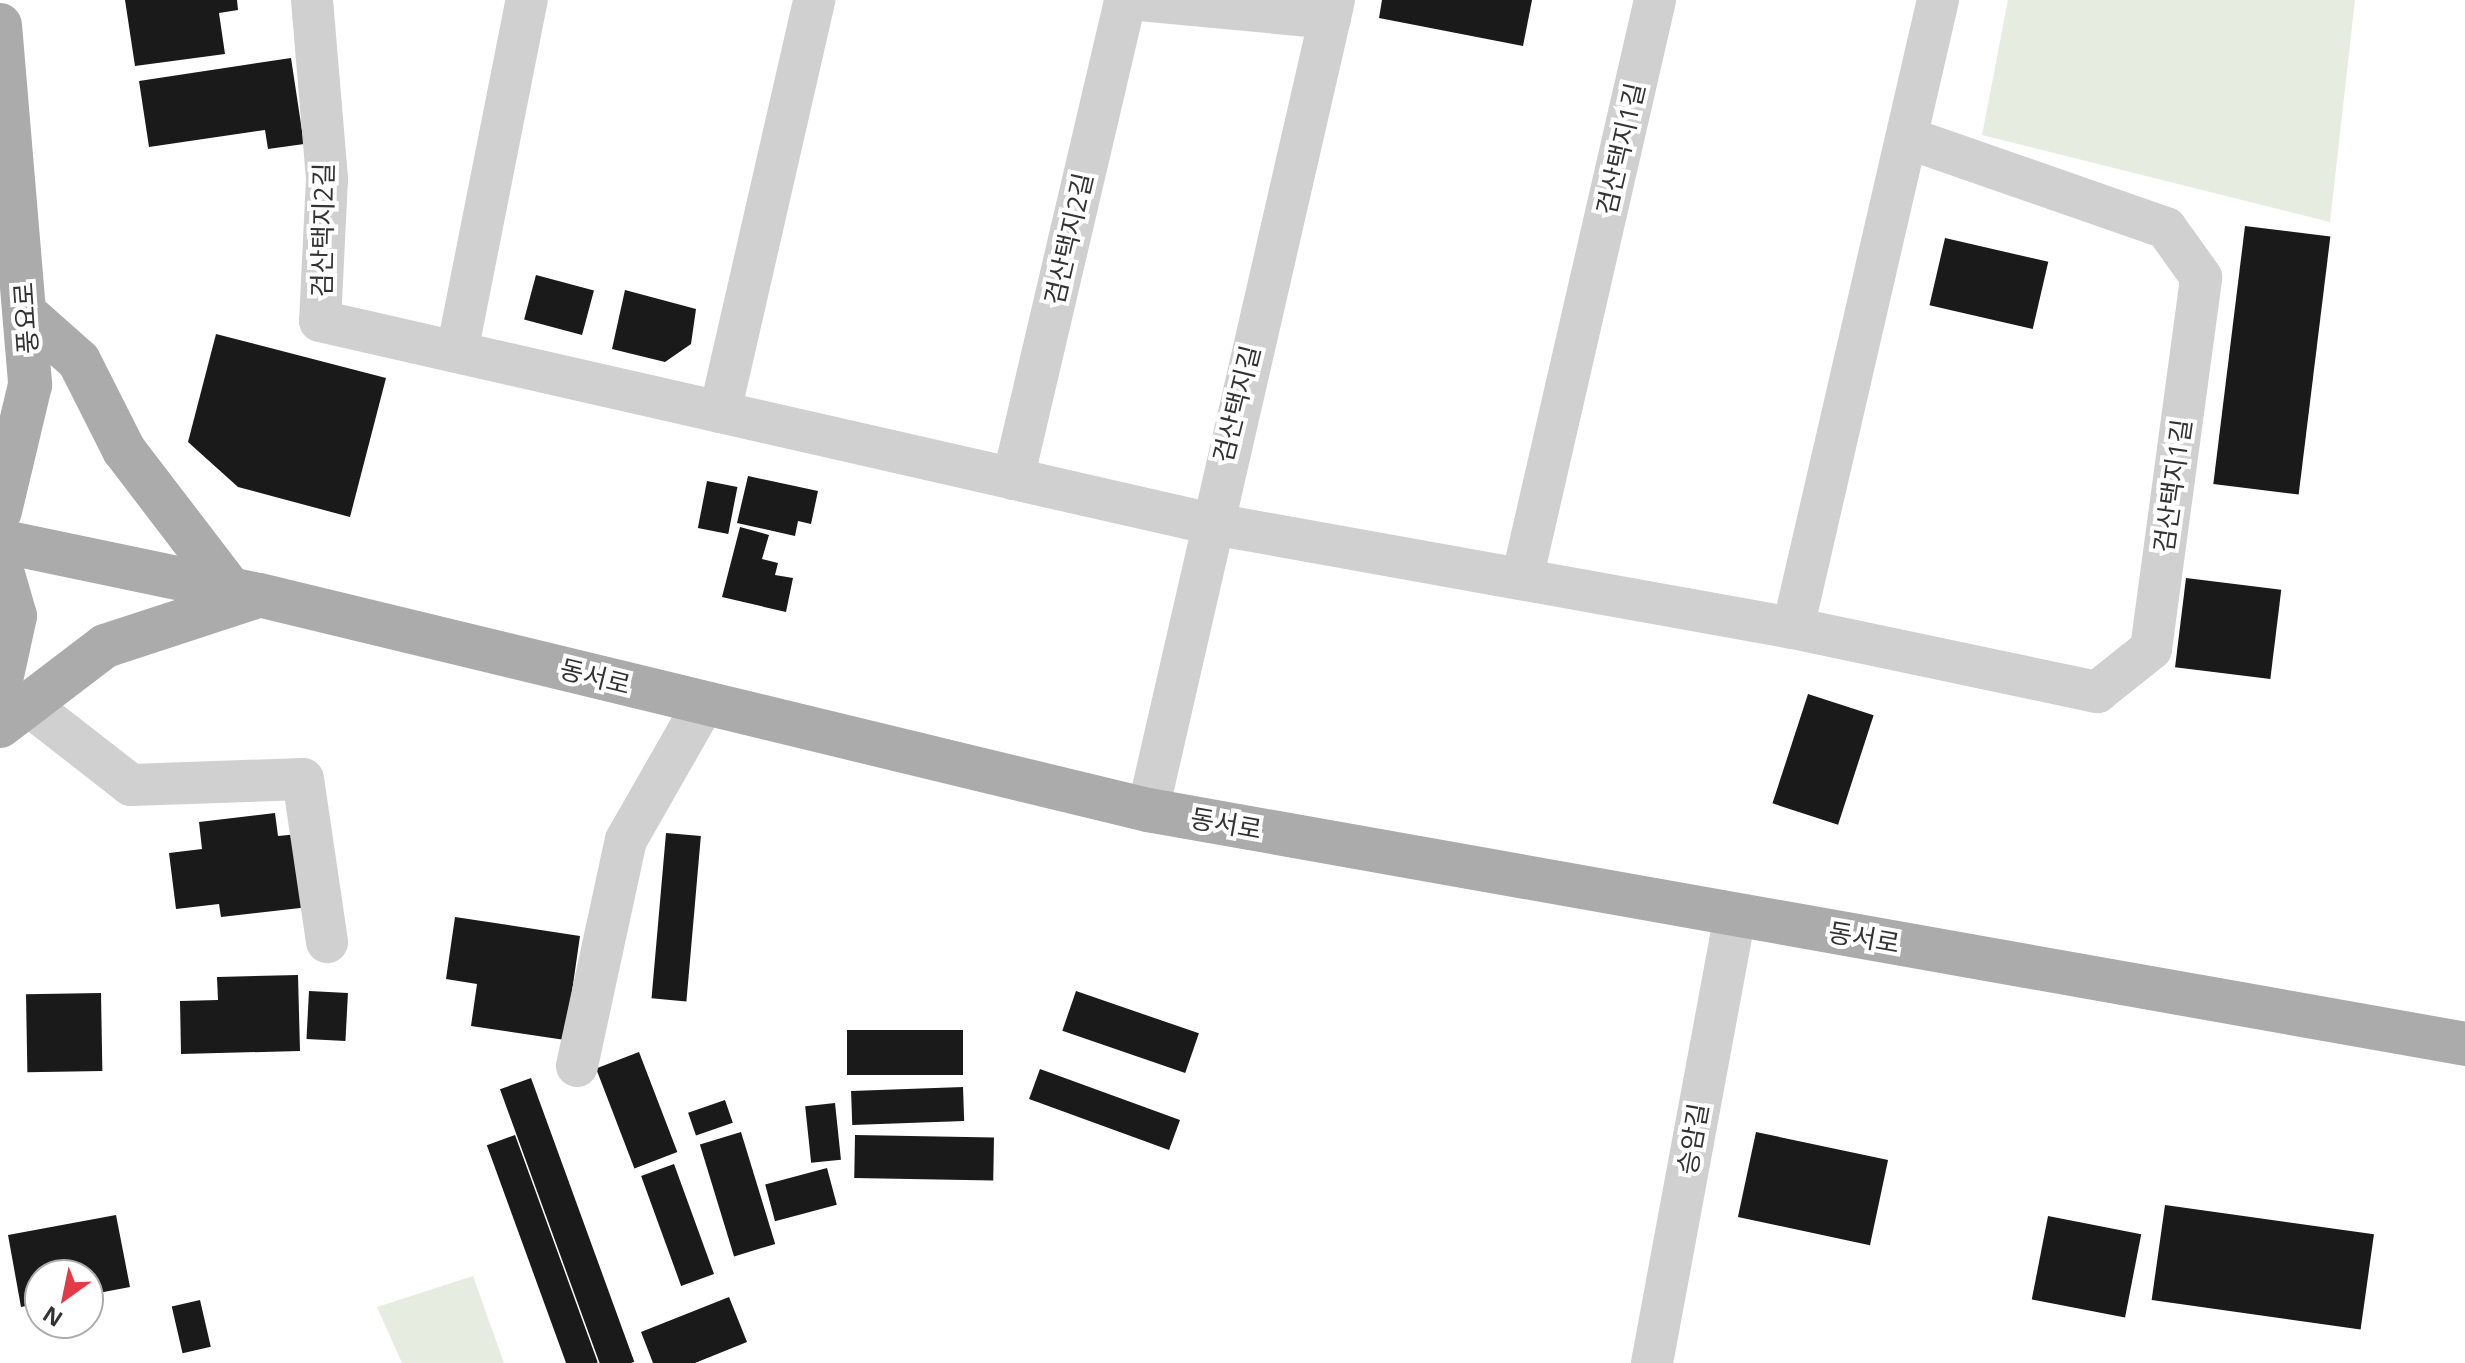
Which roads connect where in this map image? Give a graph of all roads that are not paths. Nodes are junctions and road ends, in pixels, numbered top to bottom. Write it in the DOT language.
graph roads {
  1 [pos="312,0"];
  2 [pos="527,0"];
  3 [pos="814,0"];
  4 [pos="1125,0"];
  5 [pos="1140,0"];
  6 [pos="1655,0"];
  7 [pos="1938,0"];
  8 [pos="1332,9"];
  9 [pos="0,25"];
  10 [pos="1910,139"];
  11 [pos="10,239"];
  12 [pos="25,313"];
  13 [pos="457,352"];
  14 [pos="720,412"];
  15 [pos="1013,479"];
  16 [pos="0,511"];
  17 [pos="1208,523"];
  18 [pos="0,541"];
  19 [pos="0,564"];
  20 [pos="1522,579"];
  21 [pos="245,592"];
  22 [pos="1793,628"];
  23 [pos="704,703"];
  24 [pos="9,705"];
  25 [pos="1148,810"];
  26 [pos="1735,915"];
  27 [pos="327,942"];
  28 [pos="2465,1044"];
  29 [pos="577,1066"];
  30 [pos="1652,1363"];
  1 -- 13 [label="street, 검산택지2길"];
  2 -- 13 [label="street"];
  3 -- 14 [label="street"];
  4 -- 15 [label="street, 검산택지2길"];
  5 -- 8 [label="street"];
  6 -- 20 [label="street, 검산택지1길"];
  7 -- 10 [label="street"];
  8 -- 17 [label="street, 검산택지길"];
  9 -- 11 [label="main road, 풍요로"];
  10 -- 22 [label="street"];
  10 -- 22 [label="street, 검산택지1길"];
  11 -- 12 [label="main road, 풍요로"];
  12 -- 16 [label="main road, 풍요로"];
  12 -- 21 [label="main road"];
  13 -- 14 [label="street, 검산택지2길"];
  14 -- 15 [label="street, 검산택지2길"];
  15 -- 17 [label="street, 검산택지2길"];
  17 -- 20 [label="street, 검산택지1길"];
  17 -- 25 [label="street, 검산택지길"];
  18 -- 21 [label="main road, 동서로"];
  19 -- 24 [label="main road"];
  20 -- 22 [label="street, 검산택지1길"];
  21 -- 23 [label="main road, 동서로"];
  21 -- 24 [label="main road"];
  23 -- 25 [label="main road, 동서로"];
  23 -- 29 [label="street"];
  24 -- 27 [label="street"];
  25 -- 26 [label="main road, 동서로"];
  26 -- 28 [label="main road, 동서로"];
  26 -- 30 [label="street, 승암길"];
}
